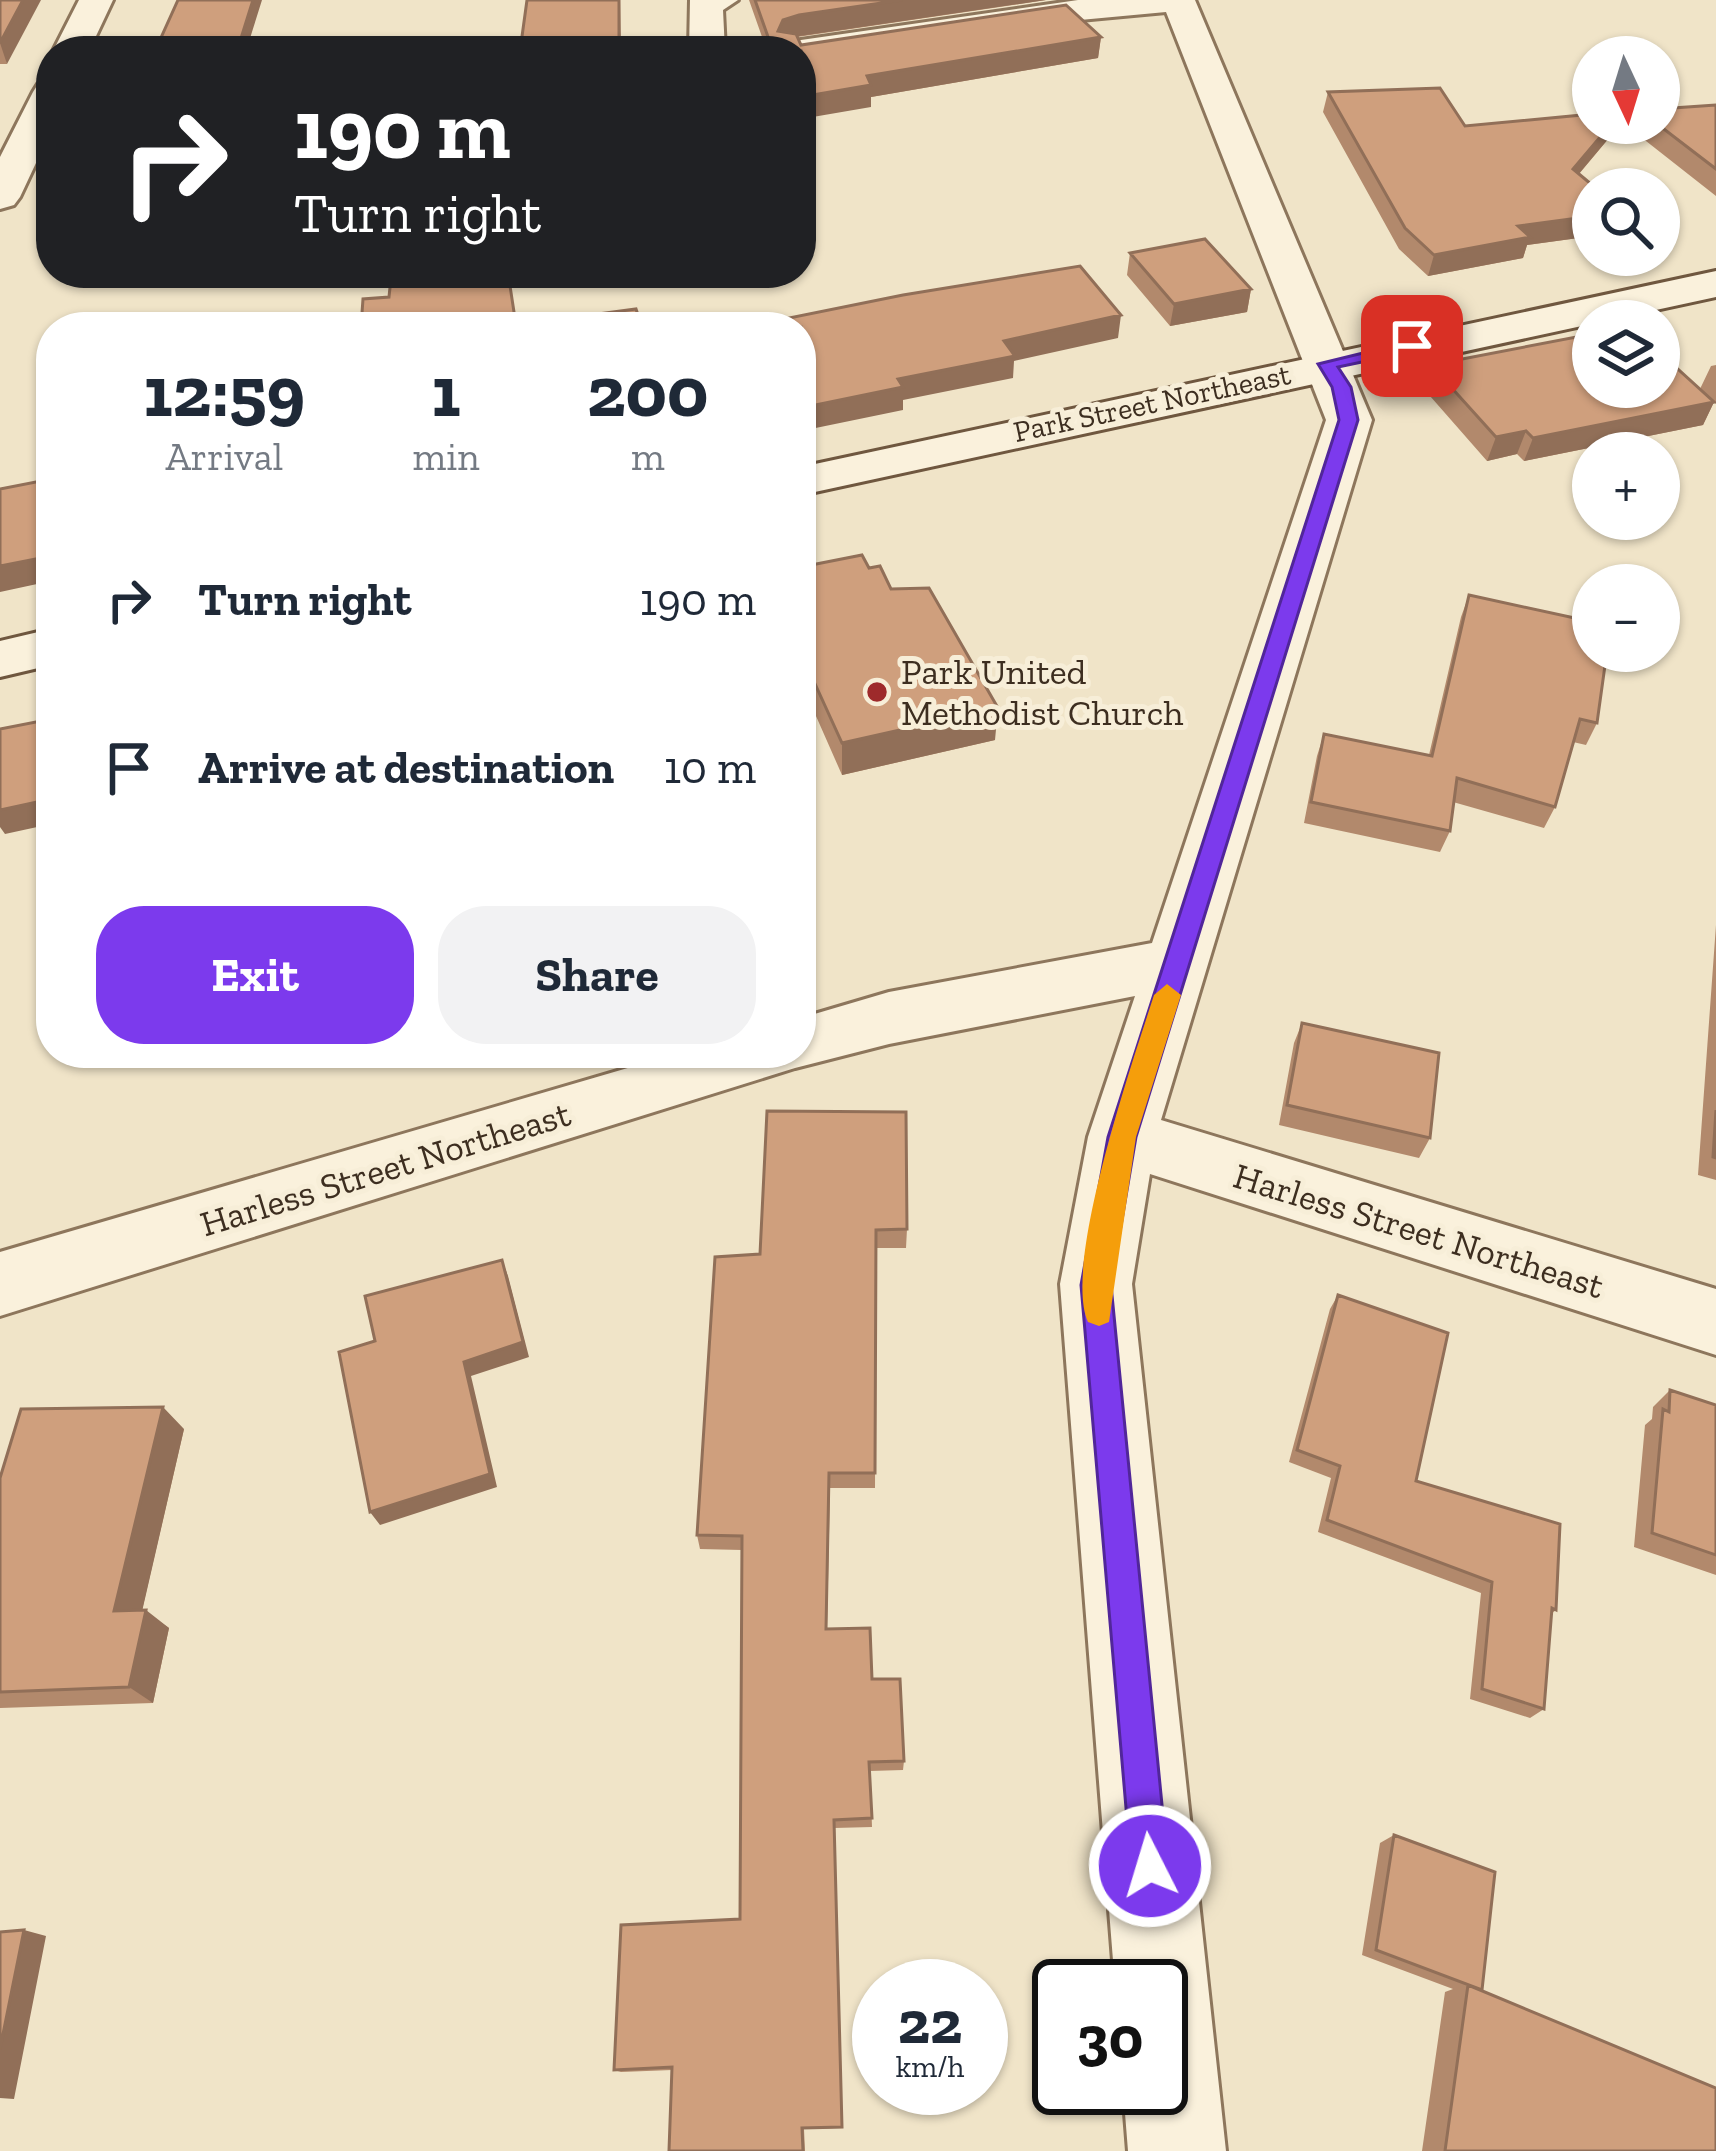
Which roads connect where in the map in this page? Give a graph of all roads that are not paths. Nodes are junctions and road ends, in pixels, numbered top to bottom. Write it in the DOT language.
graph roads {
  1 [pos="96,0"];
  2 [pos="722,0"];
  3 [pos="1179,0"];
  4 [pos="78,36"];
  5 [pos="707,36"];
  6 [pos="816,50"];
  7 [pos="36,123"];
  8 [pos="0,197"];
  9 [pos="1716,284"];
  10 [pos="1327,364"];
  11 [pos="816,478"];
  12 [pos="36,651"];
  13 [pos="0,659"];
  14 [pos="1178,963"];
  15 [pos="816,1040"];
  16 [pos="720,1068"];
  17 [pos="1122,1137"];
  18 [pos="0,1284"];
  19 [pos="1716,1322"];
  20 [pos="1177,2151"];
  1 -- 4 [label="street"];
  2 -- 5 [label="street"];
  3 -- 6 [label="street"];
  3 -- 10 [label="street"];
  7 -- 8 [label="street"];
  9 -- 10 [label="street, Park Street Northeast"];
  10 -- 11 [label="street, Park Street Northeast"];
  10 -- 14 [label="street"];
  12 -- 13 [label="street"];
  14 -- 15 [label="street"];
  14 -- 17 [label="street"];
  16 -- 18 [label="street, Harless Street Northeast"];
  17 -- 19 [label="street, Harless Street Northeast"];
  17 -- 20 [label="street"];
}
